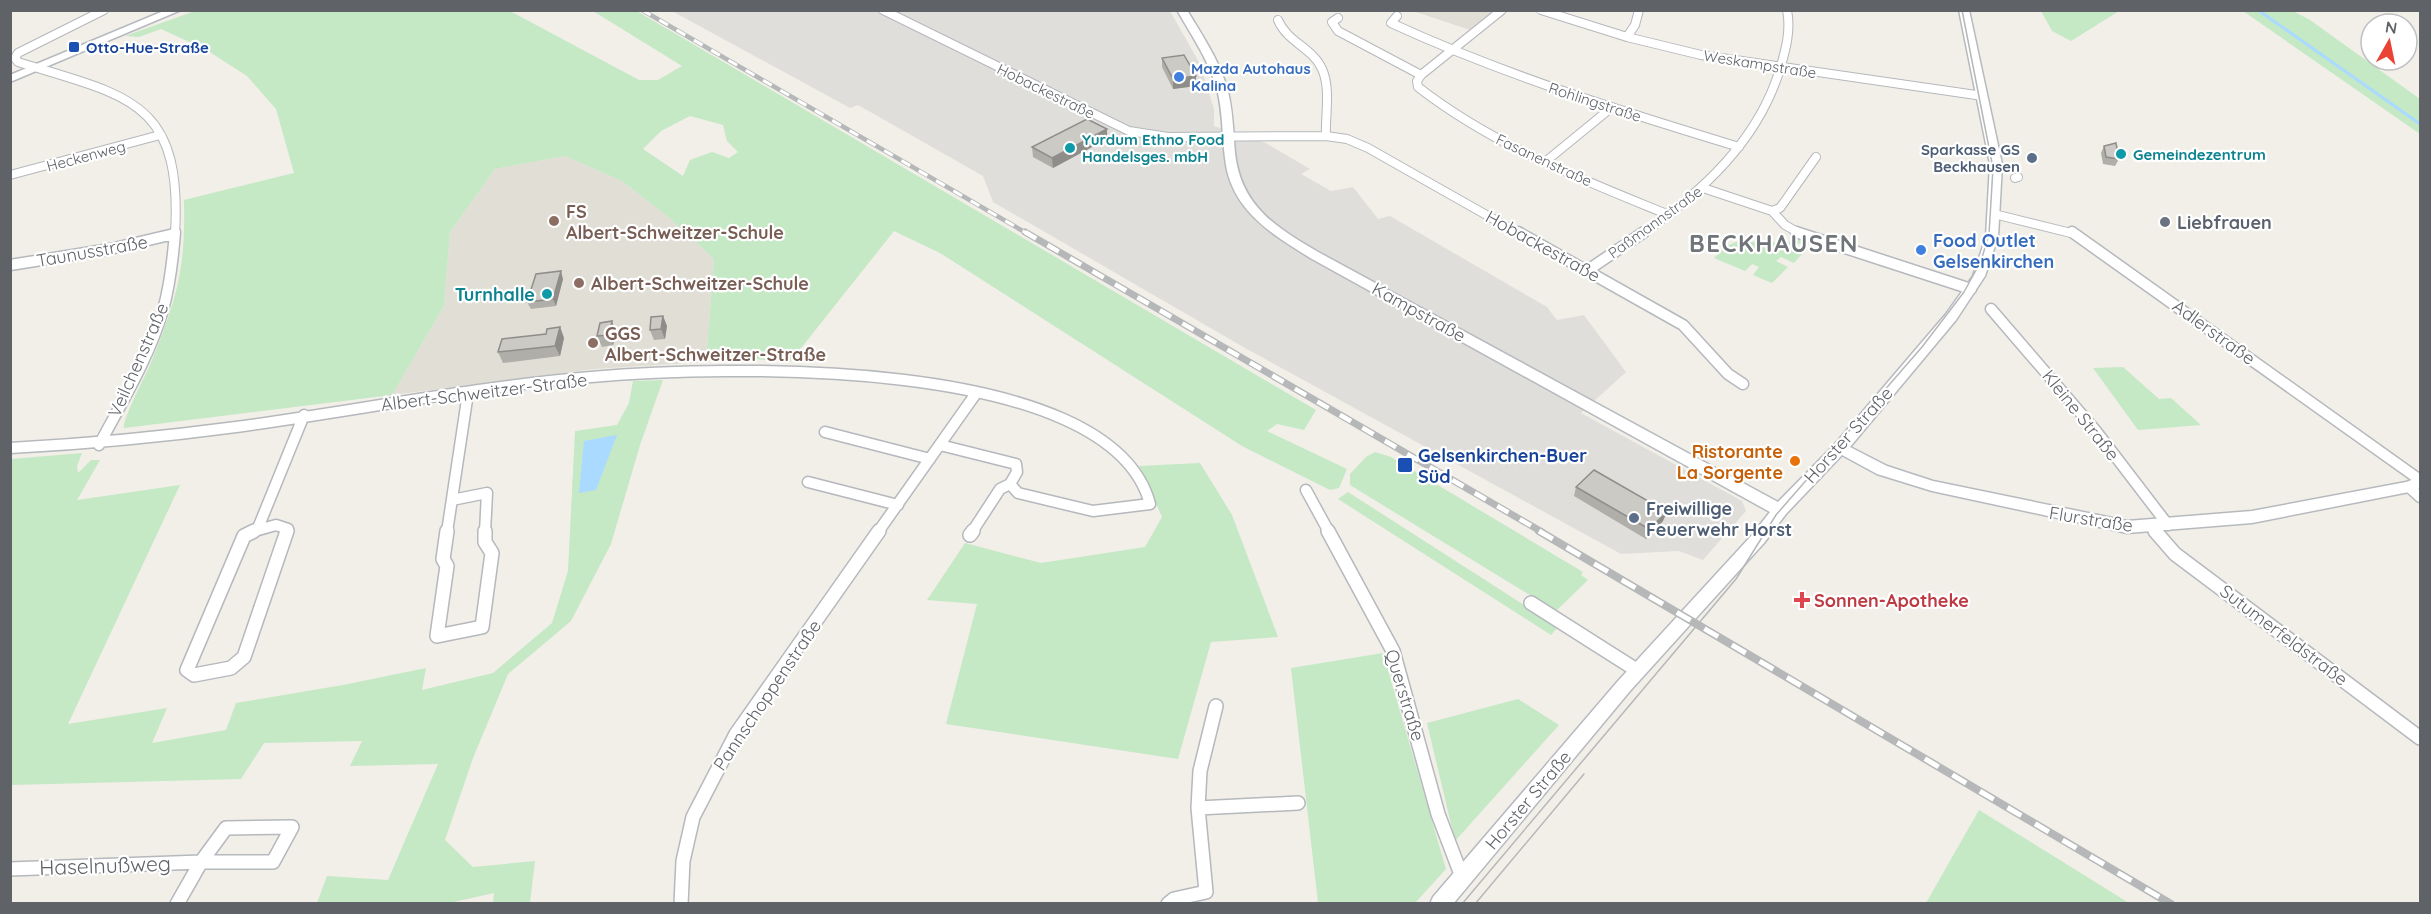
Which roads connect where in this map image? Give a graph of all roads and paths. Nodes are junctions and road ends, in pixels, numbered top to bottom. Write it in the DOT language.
graph roads {
  1 [pos="104,10"];
  2 [pos="176,10"];
  3 [pos="883,10"];
  4 [pos="1182,10"];
  5 [pos="1502,10"];
  6 [pos="1540,10"];
  7 [pos="1639,10"];
  8 [pos="1787,10"];
  9 [pos="1964,10"];
  10 [pos="1397,16"];
  11 [pos="1338,18"];
  12 [pos="1278,20"];
  13 [pos="1627,37"];
  14 [pos="1453,51"];
  15 [pos="35,68"];
  16 [pos="1781,68"];
  17 [pos="1421,75"];
  18 [pos="14,77"];
  19 [pos="1983,96"];
  20 [pos="1611,108"];
  21 [pos="160,135"];
  22 [pos="1228,136"];
  23 [pos="1326,136"];
  24 [pos="1739,147"];
  25 [pos="1816,157"];
  26 [pos="1545,162"];
  27 [pos="10,175"];
  28 [pos="1703,188"];
  29 [pos="1772,211"];
  30 [pos="1994,214"];
  31 [pos="1669,215"];
  32 [pos="174,234"];
  33 [pos="10,265"];
  34 [pos="1588,270"];
  35 [pos="1971,289"];
  36 [pos="1991,309"];
  37 [pos="1743,384"];
  38 [pos="977,392"];
  39 [pos="468,393"];
  40 [pos="304,416"];
  41 [pos="825,432"];
  42 [pos="99,445"];
  43 [pos="940,445"];
  44 [pos="10,448"];
  45 [pos="1840,448"];
  46 [pos="930,459"];
  47 [pos="808,482"];
  48 [pos="1010,484"];
  49 [pos="2418,486"];
  50 [pos="1306,490"];
  51 [pos="452,500"];
  52 [pos="898,505"];
  53 [pos="1780,510"];
  54 [pos="2160,526"];
  55 [pos="258,528"];
  56 [pos="970,535"];
  57 [pos="1532,603"];
  58 [pos="1638,671"];
  59 [pos="1216,706"];
  60 [pos="2421,738"];
  61 [pos="1298,803"];
  62 [pos="1198,807"];
  63 [pos="200,862"];
  64 [pos="10,868"];
  65 [pos="1462,877"];
  66 [pos="1207,898"];
  67 [pos="177,903"];
  68 [pos="681,903"];
  69 [pos="1168,903"];
  70 [pos="1440,903"];
  1 -- 15 [label="street"];
  2 -- 15 [label="street"];
  3 -- 22 [label="street, Hobackestraße"];
  4 -- 22 [label="street, Kampstraße"];
  5 -- 14 [label="street"];
  6 -- 13 [label="street, Weskampstraße"];
  7 -- 13 [label="street"];
  8 -- 16 [label="street, Paßmannstraße"];
  9 -- 19 [label="street, Horster Straße"];
  10 -- 14 [label="street, Rohlingstraße"];
  11 -- 17 [label="street"];
  12 -- 23 [label="street"];
  13 -- 16 [label="street, Weskampstraße"];
  14 -- 17 [label="street"];
  14 -- 20 [label="street, Rohlingstraße"];
  15 -- 18 [label="street"];
  15 -- 21 [label="street, Veilchenstraße"];
  16 -- 19 [label="street, Weskampstraße"];
  16 -- 24 [label="street, Paßmannstraße"];
  17 -- 26 [label="street, Fasanenstraße"];
  19 -- 30 [label="street, Horster Straße"];
  20 -- 24 [label="street, Rohlingstraße"];
  20 -- 26 [label="street"];
  21 -- 27 [label="street, Heckenweg"];
  21 -- 32 [label="street, Veilchenstraße"];
  22 -- 23 [label="street, Hobackestraße"];
  22 -- 53 [label="street, Kampstraße"];
  23 -- 34 [label="street, Hobackestraße"];
  24 -- 28 [label="street, Paßmannstraße"];
  25 -- 29 [label="street"];
  26 -- 31 [label="street, Fasanenstraße"];
  28 -- 29 [label="street"];
  28 -- 31 [label="street, Paßmannstraße"];
  29 -- 35 [label="street"];
  30 -- 35 [label="street, Horster Straße"];
  30 -- 49 [label="street, Adlerstraße"];
  31 -- 34 [label="street, Paßmannstraße"];
  32 -- 33 [label="street, Taunusstraße"];
  32 -- 42 [label="street, Veilchenstraße"];
  34 -- 37 [label="street, Hobackestraße"];
  35 -- 45 [label="street, Horster Straße"];
  36 -- 54 [label="street, Kleine Straße"];
  38 -- 39 [label="street, Albert-Schweitzer-Straße"];
  38 -- 43 [label="street, Pannschoppenstraße"];
  38 -- 48 [label="street, Albert-Schweitzer-Straße"];
  39 -- 40 [label="street, Albert-Schweitzer-Straße"];
  39 -- 51 [label="street"];
  40 -- 42 [label="street, Albert-Schweitzer-Straße"];
  40 -- 55 [label="street"];
  41 -- 46 [label="street"];
  42 -- 44 [label="street, Albert-Schweitzer-Straße"];
  43 -- 46 [label="street, Pannschoppenstraße"];
  43 -- 48 [label="street"];
  45 -- 53 [label="street, Horster Straße"];
  45 -- 54 [label="street, Flurstraße"];
  46 -- 52 [label="street, Pannschoppenstraße"];
  47 -- 52 [label="street"];
  48 -- 56 [label="street"];
  49 -- 54 [label="street, Flurstraße"];
  50 -- 65 [label="street, Querstraße"];
  51 -- 51 [label="street"];
  52 -- 68 [label="street, Pannschoppenstraße"];
  53 -- 58 [label="street, Horster Straße"];
  54 -- 60 [label="street, Sutumerfeldstraße"];
  55 -- 55 [label="street"];
  57 -- 58 [label="street"];
  58 -- 65 [label="street, Horster Straße"];
  59 -- 62 [label="street"];
  61 -- 62 [label="street"];
  62 -- 66 [label="street"];
  63 -- 63 [label="street, Haselnußweg"];
  63 -- 64 [label="street, Haselnußweg"];
  63 -- 67 [label="street, Haselnußweg"];
  65 -- 70 [label="street, Horster Straße"];
  66 -- 69 [label="street"];
}
